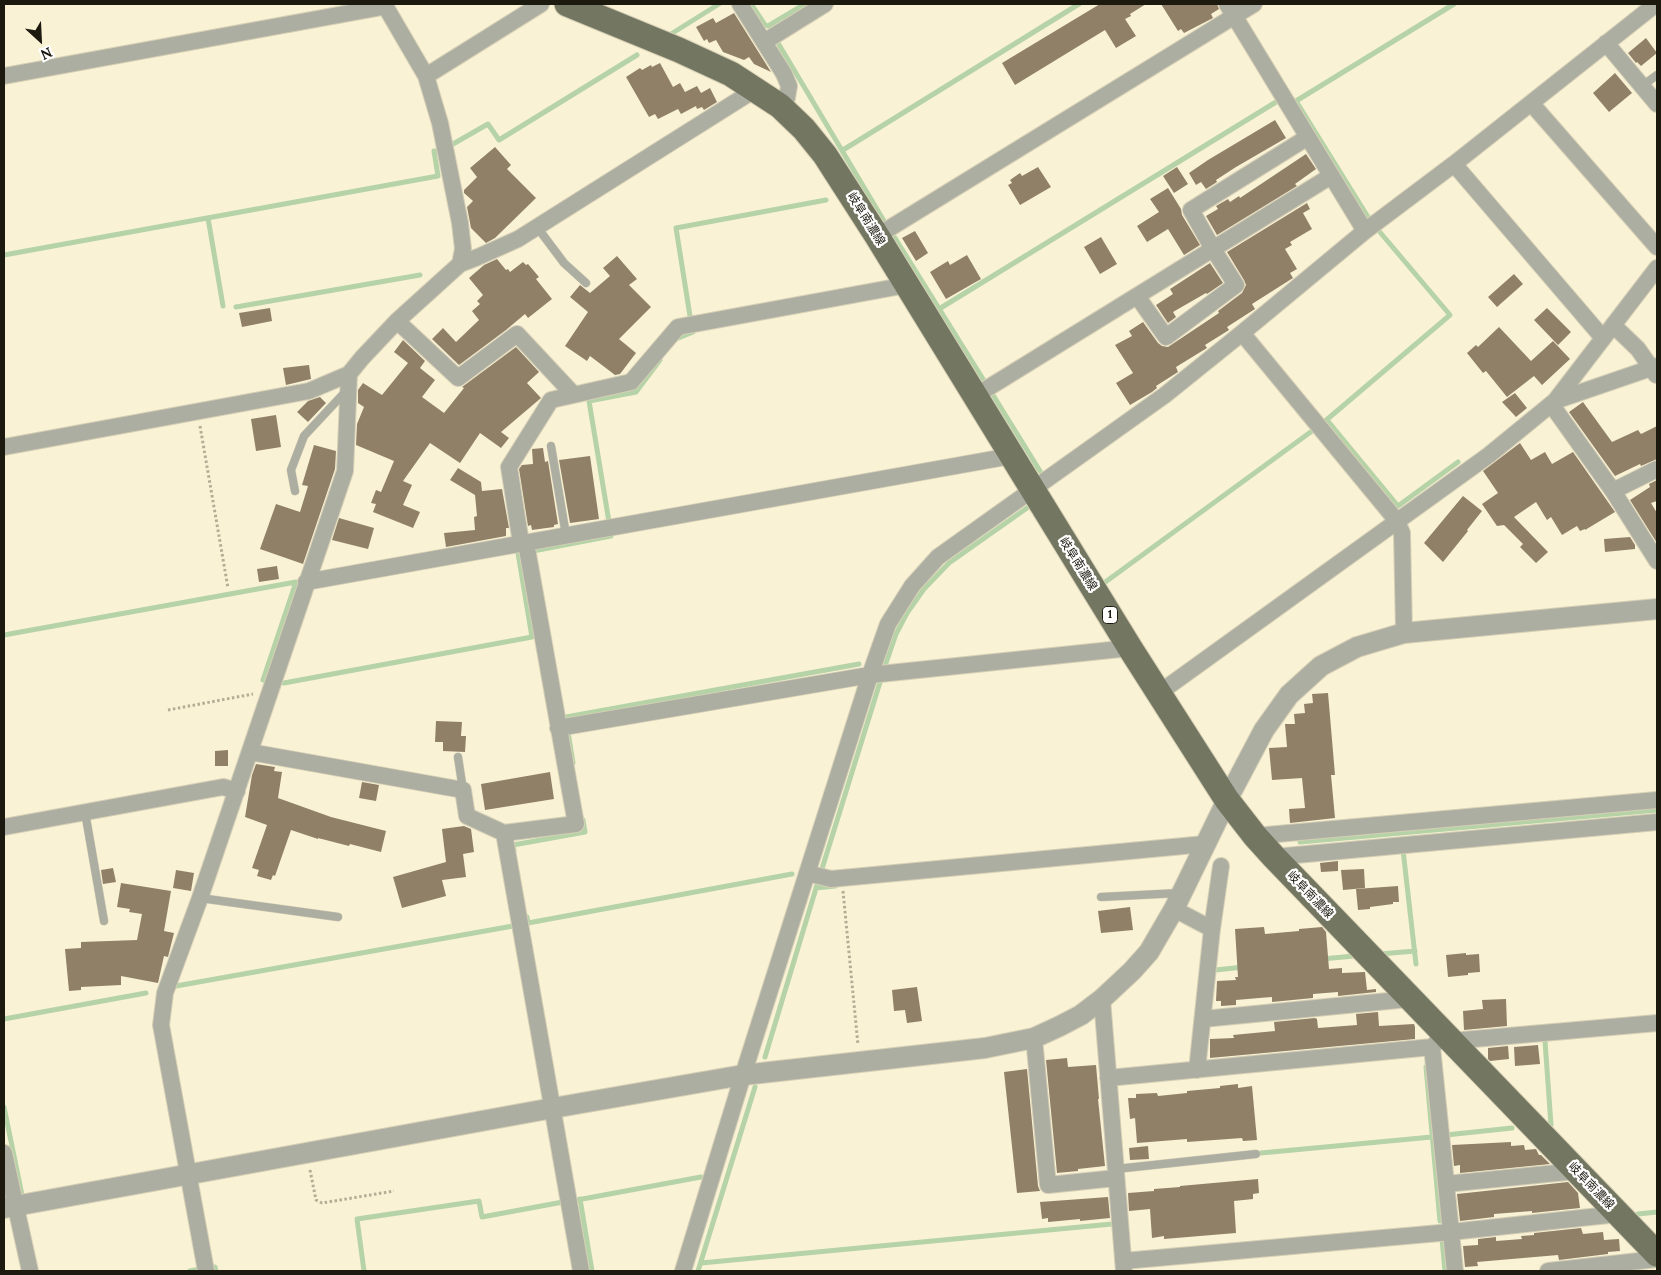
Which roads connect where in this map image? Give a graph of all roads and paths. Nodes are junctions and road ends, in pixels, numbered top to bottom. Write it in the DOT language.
graph roads {
  1 [pos="384,4"];
  2 [pos="541,4"];
  3 [pos="567,4"];
  4 [pos="740,4"];
  5 [pos="825,4"];
  6 [pos="1254,4"];
  7 [pos="1656,4"];
  8 [pos="1231,10"];
  9 [pos="764,42"];
  10 [pos="1606,43"];
  11 [pos="1657,75"];
  12 [pos="4,76"];
  13 [pos="426,76"];
  14 [pos="1642,86"];
  15 [pos="756,89"];
  16 [pos="1531,103"];
  17 [pos="1657,104"];
  18 [pos="780,106"];
  19 [pos="1308,137"];
  20 [pos="1454,164"];
  21 [pos="1331,176"];
  22 [pos="537,227"];
  23 [pos="1365,231"];
  24 [pos="877,236"];
  25 [pos="1657,247"];
  26 [pos="1213,249"];
  27 [pos="460,264"];
  28 [pos="1657,271"];
  29 [pos="586,282"];
  30 [pos="907,285"];
  31 [pos="1137,296"];
  32 [pos="398,321"];
  33 [pos="1608,332"];
  34 [pos="1242,333"];
  35 [pos="1655,370"];
  36 [pos="349,381"];
  37 [pos="574,395"];
  38 [pos="975,396"];
  39 [pos="1553,403"];
  40 [pos="197,412"];
  41 [pos="551,446"];
  42 [pos="4,447"];
  43 [pos="1011,456"];
  44 [pos="1657,469"];
  45 [pos="1032,489"];
  46 [pos="295,491"];
  47 [pos="1614,491"];
  48 [pos="1397,522"];
  49 [pos="566,535"];
  50 [pos="523,543"];
  51 [pos="1657,561"];
  52 [pos="306,582"];
  53 [pos="228,588"];
  54 [pos="1657,608"];
  55 [pos="1404,633"];
  56 [pos="1130,648"];
  57 [pos="870,674"];
  58 [pos="270,690"];
  59 [pos="1159,693"];
  60 [pos="168,710"];
  61 [pos="558,728"];
  62 [pos="250,752"];
  63 [pos="458,757"];
  64 [pos="463,790"];
  65 [pos="237,791"];
  66 [pos="1227,800"];
  67 [pos="1657,800"];
  68 [pos="85,812"];
  69 [pos="1657,822"];
  70 [pos="4,827"];
  71 [pos="504,833"];
  72 [pos="1254,836"];
  73 [pos="1205,844"];
  74 [pos="1274,856"];
  75 [pos="1221,866"];
  76 [pos="807,873"];
  77 [pos="844,892"];
  78 [pos="1102,897"];
  79 [pos="200,898"];
  80 [pos="1178,901"];
  81 [pos="338,917"];
  82 [pos="104,920"];
  83 [pos="1212,929"];
  84 [pos="1102,999"];
  85 [pos="1409,999"];
  86 [pos="1203,1019"];
  87 [pos="1657,1023"];
  88 [pos="1034,1038"];
  89 [pos="1442,1041"];
  90 [pos="860,1062"];
  91 [pos="1197,1070"];
  92 [pos="742,1075"];
  93 [pos="1108,1078"];
  94 [pos="553,1108"];
  95 [pos="4,1153"];
  96 [pos="307,1153"];
  97 [pos="1256,1154"];
  98 [pos="1577,1171"];
  99 [pos="1116,1174"];
  100 [pos="189,1175"];
  101 [pos="1446,1184"];
  102 [pos="394,1191"];
  103 [pos="17,1206"];
  104 [pos="1618,1214"];
  105 [pos="1451,1232"];
  106 [pos="1657,1254"];
  107 [pos="1657,1259"];
  108 [pos="1123,1266"];
  109 [pos="30,1271"];
  110 [pos="206,1271"];
  111 [pos="581,1271"];
  112 [pos="683,1271"];
  113 [pos="1455,1271"];
  114 [pos="1548,1271"];
  1 -- 12 [label="street"];
  1 -- 13 [label="street"];
  2 -- 13 [label="street"];
  3 -- 15 [label="main road, 岐阜南濃線 / 1"];
  4 -- 9 [label="street"];
  5 -- 9 [label="street"];
  6 -- 8 [label="street"];
  7 -- 10 [label="street"];
  8 -- 19 [label="street"];
  8 -- 24 [label="street"];
  9 -- 18 [label="street"];
  10 -- 14 [label="street"];
  10 -- 16 [label="street"];
  11 -- 14 [label="lane"];
  13 -- 27 [label="street"];
  14 -- 17 [label="street"];
  15 -- 18 [label="main road, 岐阜南濃線 / 1"];
  15 -- 22 [label="street"];
  16 -- 20 [label="street"];
  16 -- 25 [label="street"];
  18 -- 24 [label="main road, 岐阜南濃線 / 1"];
  19 -- 21 [label="street"];
  19 -- 26 [label="street"];
  20 -- 23 [label="street"];
  20 -- 33 [label="street"];
  21 -- 23 [label="street"];
  21 -- 26 [label="street"];
  22 -- 27 [label="street"];
  22 -- 29 [label="lane"];
  23 -- 34 [label="street"];
  24 -- 30 [label="main road, 岐阜南濃線 / 1"];
  26 -- 31 [label="street"];
  26 -- 31 [label="street"];
  27 -- 32 [label="street"];
  28 -- 33 [label="street"];
  30 -- 37 [label="street"];
  30 -- 38 [label="main road, 岐阜南濃線 / 1"];
  31 -- 38 [label="street"];
  32 -- 36 [label="street"];
  32 -- 37 [label="street"];
  33 -- 35 [label="street"];
  33 -- 39 [label="street"];
  34 -- 45 [label="street"];
  34 -- 48 [label="street"];
  35 -- 39 [label="street"];
  36 -- 40 [label="street"];
  36 -- 46 [label="lane"];
  36 -- 52 [label="street"];
  37 -- 50 [label="street"];
  38 -- 43 [label="main road, 岐阜南濃線 / 1"];
  39 -- 47 [label="street"];
  39 -- 48 [label="street"];
  40 -- 42 [label="street"];
  40 -- 53 [label="path"];
  41 -- 49 [label="lane"];
  43 -- 45 [label="main road, 岐阜南濃線 / 1"];
  43 -- 49 [label="street"];
  44 -- 47 [label="street"];
  45 -- 56 [label="main road, 岐阜南濃線 / 1"];
  45 -- 57 [label="street"];
  47 -- 51 [label="street"];
  48 -- 55 [label="street"];
  48 -- 59 [label="street"];
  49 -- 50 [label="street"];
  50 -- 52 [label="street"];
  50 -- 61 [label="street"];
  52 -- 58 [label="street"];
  54 -- 55 [label="street"];
  55 -- 66 [label="street"];
  56 -- 57 [label="street"];
  56 -- 59 [label="main road, 岐阜南濃線 / 1"];
  57 -- 61 [label="street"];
  57 -- 76 [label="street"];
  58 -- 60 [label="path"];
  58 -- 62 [label="street"];
  59 -- 66 [label="main road, 岐阜南濃線 / 1"];
  61 -- 71 [label="street"];
  62 -- 64 [label="street"];
  62 -- 65 [label="street"];
  63 -- 64 [label="lane"];
  64 -- 71 [label="street"];
  65 -- 68 [label="street"];
  65 -- 79 [label="street"];
  66 -- 72 [label="main road, 岐阜南濃線 / 1"];
  66 -- 73 [label="street"];
  67 -- 72 [label="street"];
  68 -- 70 [label="street"];
  68 -- 82 [label="lane"];
  69 -- 74 [label="street"];
  71 -- 94 [label="street"];
  72 -- 74 [label="main road, 岐阜南濃線 / 1"];
  73 -- 76 [label="street"];
  73 -- 80 [label="street"];
  74 -- 85 [label="main road, 岐阜南濃線 / 1"];
  75 -- 83 [label="street"];
  76 -- 92 [label="street"];
  77 -- 90 [label="path"];
  78 -- 80 [label="lane"];
  79 -- 81 [label="lane"];
  79 -- 100 [label="street"];
  80 -- 83 [label="street"];
  80 -- 84 [label="street"];
  83 -- 86 [label="street"];
  84 -- 88 [label="street"];
  84 -- 93 [label="street"];
  85 -- 86 [label="street"];
  85 -- 89 [label="main road, 岐阜南濃線 / 1"];
  86 -- 91 [label="street"];
  87 -- 89 [label="street"];
  88 -- 90 [label="street"];
  88 -- 99 [label="street"];
  89 -- 91 [label="street"];
  89 -- 98 [label="main road, 岐阜南濃線 / 1"];
  89 -- 101 [label="street"];
  90 -- 92 [label="street"];
  91 -- 93 [label="street"];
  92 -- 94 [label="street"];
  92 -- 112 [label="street"];
  93 -- 99 [label="street"];
  94 -- 96 [label="street"];
  94 -- 111 [label="street"];
  95 -- 103 [label="street"];
  96 -- 100 [label="street"];
  96 -- 102 [label="path"];
  97 -- 99 [label="lane"];
  98 -- 101 [label="street"];
  98 -- 104 [label="main road, 岐阜南濃線 / 1"];
  99 -- 108 [label="street"];
  100 -- 103 [label="street"];
  100 -- 110 [label="street"];
  101 -- 105 [label="street"];
  103 -- 109 [label="street"];
  104 -- 105 [label="street"];
  104 -- 106 [label="main road, 岐阜南濃線 / 1"];
  105 -- 108 [label="street"];
  105 -- 113 [label="street"];
  107 -- 114 [label="street"];
}
